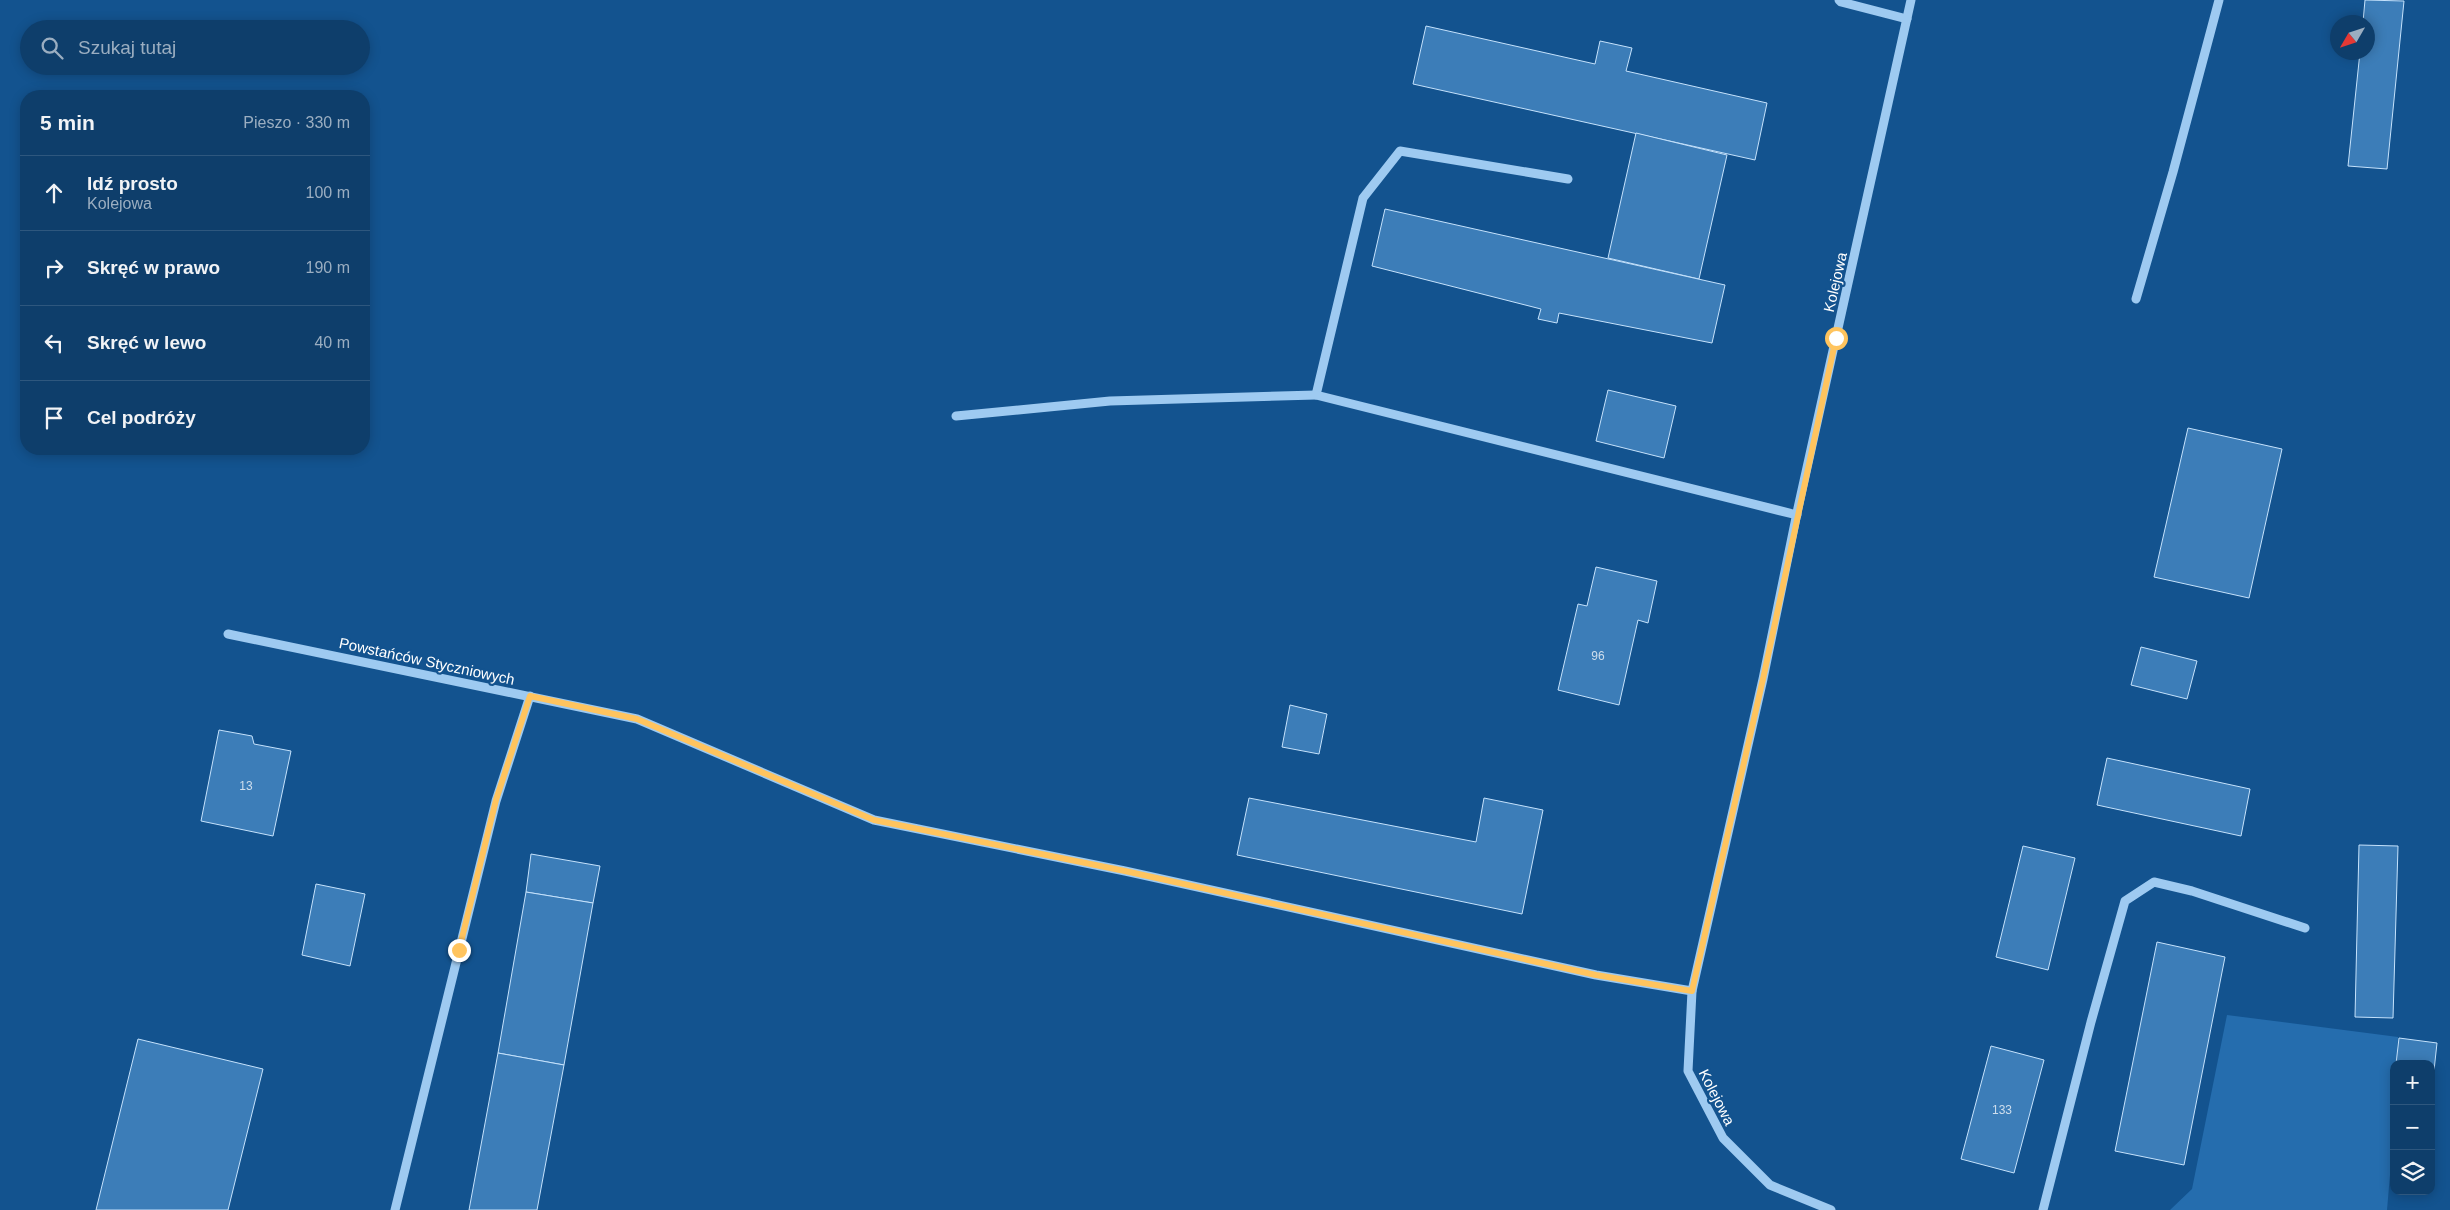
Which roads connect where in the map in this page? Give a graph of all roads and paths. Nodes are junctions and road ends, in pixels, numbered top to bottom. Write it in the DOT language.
graph roads {
  1 [pos="1839,0"];
  2 [pos="1912,0"];
  3 [pos="2219,0"];
  4 [pos="1907,19"];
  5 [pos="1568,179"];
  6 [pos="2136,299"];
  7 [pos="1316,395"];
  8 [pos="956,416"];
  9 [pos="1797,515"];
  10 [pos="228,634"];
  11 [pos="530,696"];
  12 [pos="2305,928"];
  13 [pos="1692,991"];
  14 [pos="395,1210"];
  15 [pos="1831,1210"];
  16 [pos="2043,1210"];
  1 -- 4 [label="street"];
  2 -- 4 [label="street, Kolejowa"];
  3 -- 6 [label="street"];
  4 -- 9 [label="street, Kolejowa"];
  5 -- 7 [label="street"];
  7 -- 8 [label="street"];
  7 -- 9 [label="street"];
  9 -- 13 [label="street, Kolejowa"];
  10 -- 11 [label="street, Powstańców Styczniowych"];
  11 -- 13 [label="street, Powstańców Styczniowych"];
  11 -- 14 [label="street"];
  12 -- 16 [label="street"];
  13 -- 15 [label="street, Kolejowa"];
}
